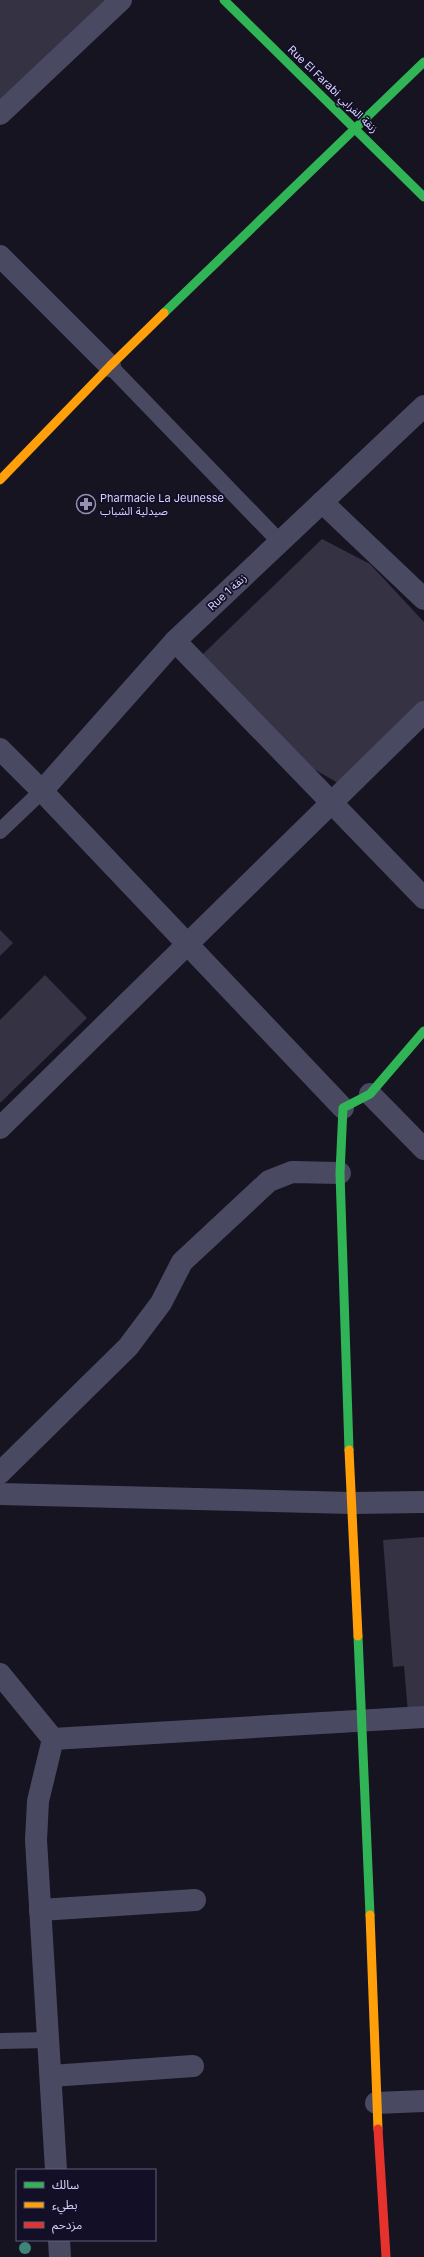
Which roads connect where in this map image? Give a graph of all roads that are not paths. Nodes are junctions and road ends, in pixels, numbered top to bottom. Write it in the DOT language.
graph roads {
  1 [pos="121,0"];
  2 [pos="224,0"];
  3 [pos="424,62"];
  4 [pos="0,114"];
  5 [pos="355,127"];
  6 [pos="424,197"];
  7 [pos="0,256"];
  8 [pos="110,366"];
  9 [pos="424,406"];
  10 [pos="0,480"];
  11 [pos="322,502"];
  12 [pos="280,542"];
  13 [pos="424,599"];
  14 [pos="175,641"];
  15 [pos="424,712"];
  16 [pos="0,749"];
  17 [pos="42,791"];
  18 [pos="333,802"];
  19 [pos="0,831"];
  20 [pos="424,898"];
  21 [pos="189,945"];
  22 [pos="424,1032"];
  23 [pos="370,1094"];
  24 [pos="343,1108"];
  25 [pos="0,1128"];
  26 [pos="424,1149"];
  27 [pos="340,1173"];
  28 [pos="0,1473"];
  29 [pos="0,1494"];
  30 [pos="424,1502"];
  31 [pos="351,1503"];
  32 [pos="0,1674"];
  33 [pos="424,1717"];
  34 [pos="363,1719"];
  35 [pos="53,1739"];
  36 [pos="195,1900"];
  37 [pos="40,1910"];
  38 [pos="49,2040"];
  39 [pos="0,2041"];
  40 [pos="193,2066"];
  41 [pos="51,2076"];
  42 [pos="424,2101"];
  43 [pos="376,2103"];
  44 [pos="56,2169"];
  45 [pos="59,2241"];
  46 [pos="60,2257"];
  47 [pos="386,2257"];
  1 -- 4 [label="street"];
  2 -- 5 [label="street, Rue El Farabi زنقة الفرابي"];
  3 -- 5 [label="street"];
  5 -- 6 [label="street, Rue El Farabi زنقة الفرابي"];
  5 -- 8 [label="street"];
  7 -- 8 [label="street"];
  8 -- 10 [label="street"];
  8 -- 12 [label="lane"];
  9 -- 11 [label="street, Rue 1 زنقة"];
  11 -- 12 [label="street, Rue 1 زنقة"];
  11 -- 13 [label="street"];
  12 -- 14 [label="street, Rue 1 زنقة"];
  14 -- 17 [label="street, Rue 1 زنقة"];
  14 -- 18 [label="street"];
  15 -- 18 [label="street"];
  16 -- 17 [label="street"];
  17 -- 19 [label="lane"];
  17 -- 21 [label="street"];
  18 -- 20 [label="street"];
  18 -- 21 [label="street"];
  21 -- 24 [label="street"];
  21 -- 25 [label="street"];
  22 -- 23 [label="street"];
  23 -- 24 [label="street"];
  23 -- 26 [label="street"];
  24 -- 27 [label="street"];
  27 -- 28 [label="street"];
  27 -- 31 [label="street"];
  29 -- 31 [label="street"];
  30 -- 31 [label="street"];
  31 -- 34 [label="street"];
  32 -- 35 [label="street"];
  33 -- 34 [label="street"];
  34 -- 35 [label="street"];
  34 -- 43 [label="street"];
  35 -- 37 [label="street"];
  36 -- 37 [label="street"];
  37 -- 38 [label="street"];
  38 -- 39 [label="lane"];
  38 -- 41 [label="street"];
  40 -- 41 [label="street"];
  41 -- 44 [label="street"];
  42 -- 43 [label="street"];
  43 -- 47 [label="street"];
  45 -- 46 [label="street"];
}
